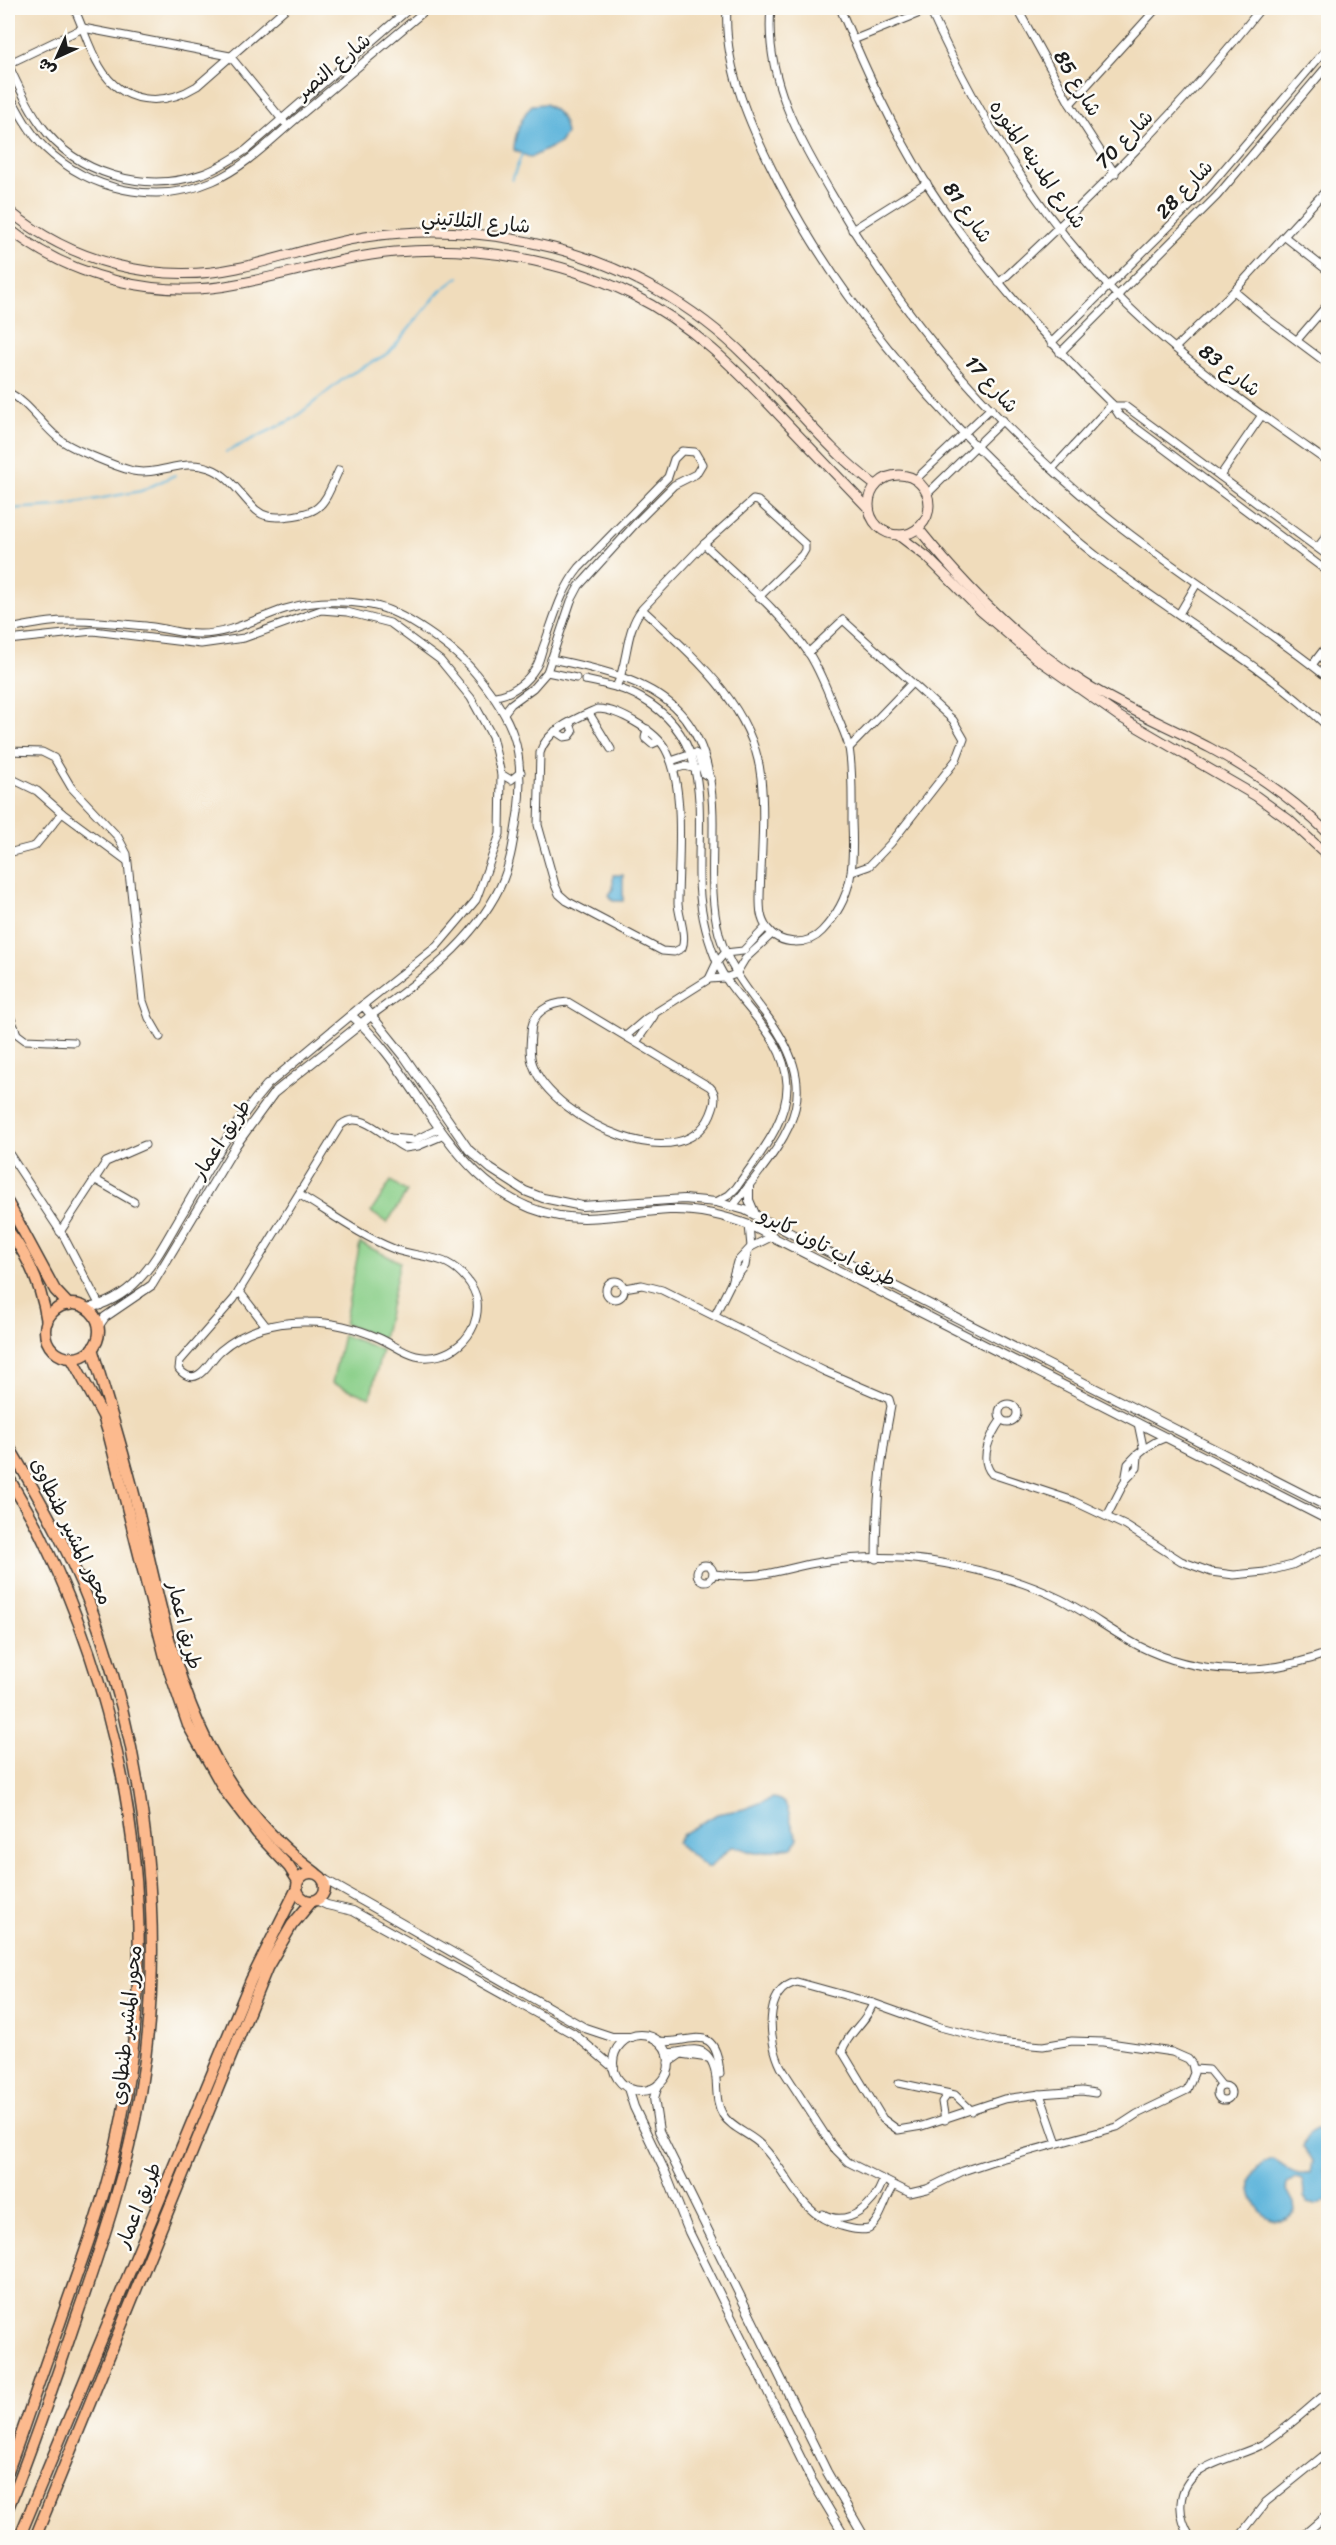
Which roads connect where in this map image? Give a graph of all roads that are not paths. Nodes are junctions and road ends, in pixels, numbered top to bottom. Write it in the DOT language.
graph roads {
  1 [pos="74,8"];
  2 [pos="286,8"];
  3 [pos="410,8"];
  4 [pos="428,8"];
  5 [pos="727,8"];
  6 [pos="771,8"];
  7 [pos="840,8"];
  8 [pos="930,8"];
  9 [pos="1017,8"];
  10 [pos="1156,8"];
  11 [pos="1261,8"];
  12 [pos="83,28"];
  13 [pos="853,40"];
  14 [pos="1329,47"];
  15 [pos="230,56"];
  16 [pos="8,64"];
  17 [pos="1329,65"];
  18 [pos="8,92"];
  19 [pos="1070,104"];
  20 [pos="282,120"];
  21 [pos="288,126"];
  22 [pos="1115,174"];
  23 [pos="927,183"];
  24 [pos="1208,188"];
  25 [pos="1329,188"];
  26 [pos="1217,196"];
  27 [pos="8,210"];
  28 [pos="8,228"];
  29 [pos="1059,228"];
  30 [pos="852,230"];
  31 [pos="1285,237"];
  32 [pos="1329,272"];
  33 [pos="999,283"];
  34 [pos="1110,287"];
  35 [pos="1234,291"];
  36 [pos="1119,296"];
  37 [pos="1329,304"];
  38 [pos="1297,340"];
  39 [pos="1051,343"];
  40 [pos="1175,348"];
  41 [pos="1060,353"];
  42 [pos="1329,364"];
  43 [pos="8,392"];
  44 [pos="1113,405"];
  45 [pos="991,408"];
  46 [pos="1262,415"];
  47 [pos="1003,420"];
  48 [pos="964,434"];
  49 [pos="977,447"];
  50 [pos="1329,462"];
  51 [pos="1052,469"];
  52 [pos="339,470"];
  53 [pos="1220,477"];
  54 [pos="915,480"];
  55 [pos="875,485"];
  56 [pos="927,494"];
  57 [pos="1263,507"];
  58 [pos="868,508"];
  59 [pos="1256,517"];
  60 [pos="918,528"];
  61 [pos="1329,534"];
  62 [pos="898,535"];
  63 [pos="704,544"];
  64 [pos="1318,547"];
  65 [pos="1329,556"];
  66 [pos="1329,572"];
  67 [pos="1196,585"];
  68 [pos="759,597"];
  69 [pos="642,609"];
  70 [pos="1179,614"];
  71 [pos="8,629"];
  72 [pos="433,637"];
  73 [pos="8,640"];
  74 [pos="1329,644"];
  75 [pos="425,649"];
  76 [pos="808,653"];
  77 [pos="551,659"];
  78 [pos="1312,665"];
  79 [pos="547,672"];
  80 [pos="621,677"];
  81 [pos="576,678"];
  82 [pos="1329,678"];
  83 [pos="585,680"];
  84 [pos="525,681"];
  85 [pos="912,683"];
  86 [pos="616,687"];
  87 [pos="534,688"];
  88 [pos="495,696"];
  89 [pos="504,713"];
  90 [pos="589,713"];
  91 [pos="570,723"];
  92 [pos="1329,728"];
  93 [pos="555,731"];
  94 [pos="849,748"];
  95 [pos="612,749"];
  96 [pos="8,751"];
  97 [pos="692,755"];
  98 [pos="673,765"];
  99 [pos="696,769"];
  100 [pos="521,772"];
  101 [pos="501,774"];
  102 [pos="8,777"];
  103 [pos="711,778"];
  104 [pos="62,813"];
  105 [pos="1329,833"];
  106 [pos="8,853"];
  107 [pos="1329,856"];
  108 [pos="127,861"];
  109 [pos="852,872"];
  110 [pos="766,927"];
  111 [pos="772,934"];
  112 [pos="725,953"];
  113 [pos="717,962"];
  114 [pos="736,974"];
  115 [pos="725,978"];
  116 [pos="709,979"];
  117 [pos="363,1005"];
  118 [pos="662,1008"];
  119 [pos="8,1011"];
  120 [pos="351,1015"];
  121 [pos="372,1015"];
  122 [pos="360,1023"];
  123 [pos="15,1029"];
  124 [pos="627,1035"];
  125 [pos="160,1037"];
  126 [pos="8,1038"];
  127 [pos="637,1041"];
  128 [pos="74,1042"];
  129 [pos="415,1072"];
  130 [pos="407,1081"];
  131 [pos="444,1113"];
  132 [pos="434,1119"];
  133 [pos="442,1131"];
  134 [pos="461,1138"];
  135 [pos="145,1144"];
  136 [pos="451,1145"];
  137 [pos="8,1152"];
  138 [pos="94,1179"];
  139 [pos="749,1186"];
  140 [pos="300,1195"];
  141 [pos="134,1202"];
  142 [pos="716,1202"];
  143 [pos="8,1203"];
  144 [pos="733,1206"];
  145 [pos="688,1210"];
  146 [pos="755,1214"];
  147 [pos="749,1225"];
  148 [pos="778,1227"];
  149 [pos="8,1230"];
  150 [pos="60,1232"];
  151 [pos="773,1236"];
  152 [pos="749,1250"];
  153 [pos="624,1288"];
  154 [pos="239,1291"];
  155 [pos="69,1305"];
  156 [pos="100,1306"];
  157 [pos="86,1308"];
  158 [pos="715,1315"];
  159 [pos="105,1317"];
  160 [pos="928,1317"];
  161 [pos="964,1321"];
  162 [pos="47,1322"];
  163 [pos="266,1326"];
  164 [pos="98,1328"];
  165 [pos="92,1347"];
  166 [pos="71,1358"];
  167 [pos="1015,1360"];
  168 [pos="1056,1366"];
  169 [pos="1001,1420"];
  170 [pos="1138,1423"];
  171 [pos="1167,1437"];
  172 [pos="8,1444"];
  173 [pos="1143,1447"];
  174 [pos="1227,1467"];
  175 [pos="1263,1473"];
  176 [pos="8,1476"];
  177 [pos="1300,1505"];
  178 [pos="1329,1507"];
  179 [pos="1329,1513"];
  180 [pos="1107,1516"];
  181 [pos="1329,1520"];
  182 [pos="1329,1550"];
  183 [pos="876,1559"];
  184 [pos="713,1575"];
  185 [pos="1329,1653"];
  186 [pos="319,1876"];
  187 [pos="297,1885"];
  188 [pos="314,1900"];
  189 [pos="873,2003"];
  190 [pos="632,2037"];
  191 [pos="656,2040"];
  192 [pos="714,2049"];
  193 [pos="666,2052"];
  194 [pos="685,2052"];
  195 [pos="708,2058"];
  196 [pos="668,2063"];
  197 [pos="614,2067"];
  198 [pos="1194,2070"];
  199 [pos="899,2083"];
  200 [pos="658,2085"];
  201 [pos="1222,2086"];
  202 [pos="628,2088"];
  203 [pos="1095,2093"];
  204 [pos="1040,2094"];
  205 [pos="947,2095"];
  206 [pos="972,2111"];
  207 [pos="945,2120"];
  208 [pos="1057,2143"];
  209 [pos="882,2181"];
  210 [pos="894,2186"];
  211 [pos="870,2203"];
  212 [pos="881,2210"];
  213 [pos="700,2216"];
  214 [pos="851,2216"];
  215 [pos="685,2222"];
  216 [pos="859,2230"];
  217 [pos="746,2309"];
  218 [pos="730,2315"];
  219 [pos="1329,2392"];
  220 [pos="1329,2452"];
  221 [pos="8,2470"];
  222 [pos="8,2508"];
  223 [pos="1329,2514"];
  224 [pos="19,2538"];
  225 [pos="35,2538"];
  226 [pos="846,2538"];
  227 [pos="865,2538"];
  228 [pos="1191,2538"];
  229 [pos="1238,2538"];
  230 [pos="1300,2538"];
  1 -- 12 [label="street"];
  2 -- 15 [label="street"];
  3 -- 20 [label="street, شارع النصر"];
  4 -- 21 [label="street, شارع النصر"];
  5 -- 48 [label="street"];
  6 -- 30 [label="street, شارع 17"];
  7 -- 13 [label="street, شارع 81"];
  8 -- 13 [label="street"];
  8 -- 29 [label="street, شارع المدينه المنوره"];
  9 -- 19 [label="street, شارع 85"];
  10 -- 19 [label="street"];
  11 -- 22 [label="street, شارع 70"];
  12 -- 15 [label="street"];
  12 -- 15 [label="street"];
  12 -- 16 [label="street"];
  13 -- 23 [label="street, شارع 81"];
  14 -- 24 [label="street, شارع 28"];
  15 -- 20 [label="street"];
  16 -- 20 [label="street, شارع النصر"];
  17 -- 26 [label="street, شارع 28"];
  18 -- 21 [label="street, شارع النصر"];
  19 -- 22 [label="street, شارع 85"];
  20 -- 21 [label="street"];
  22 -- 29 [label="street, شارع 70"];
  23 -- 30 [label="street"];
  23 -- 33 [label="street, شارع 81"];
  24 -- 26 [label="street"];
  24 -- 34 [label="street, شارع 28"];
  25 -- 31 [label="street"];
  26 -- 36 [label="street, شارع 28"];
  27 -- 55 [label="main road, شارع التلاتيني"];
  28 -- 58 [label="main road, شارع التلاتيني"];
  29 -- 33 [label="street, شارع 70"];
  29 -- 34 [label="street, شارع المدينه المنوره"];
  30 -- 45 [label="street, شارع 17"];
  31 -- 32 [label="street"];
  31 -- 35 [label="street"];
  33 -- 39 [label="street, شارع 81"];
  34 -- 36 [label="street, شارع المدينه المنوره"];
  34 -- 39 [label="street, شارع 28"];
  35 -- 38 [label="street"];
  35 -- 40 [label="street"];
  36 -- 40 [label="street, شارع 83"];
  36 -- 41 [label="street, شارع 28"];
  37 -- 38 [label="street"];
  38 -- 42 [label="street"];
  39 -- 41 [label="street, شارع 81"];
  40 -- 46 [label="street, شارع 83"];
  41 -- 44 [label="street, شارع 81"];
  43 -- 52 [label="street"];
  44 -- 51 [label="street"];
  44 -- 53 [label="street, شارع 81"];
  44 -- 59 [label="street, شارع 81"];
  45 -- 47 [label="street, شارع 17"];
  45 -- 48 [label="street"];
  46 -- 50 [label="street, شارع 83"];
  46 -- 53 [label="street"];
  47 -- 49 [label="street"];
  47 -- 51 [label="street, شارع 17"];
  48 -- 49 [label="street"];
  48 -- 54 [label="street"];
  49 -- 56 [label="street"];
  49 -- 70 [label="street"];
  51 -- 67 [label="street, شارع 17"];
  53 -- 57 [label="street, شارع 81"];
  54 -- 55 [label="main road"];
  54 -- 56 [label="main road"];
  55 -- 58 [label="main road"];
  56 -- 60 [label="main road"];
  57 -- 59 [label="street"];
  57 -- 64 [label="street, شارع 81"];
  58 -- 62 [label="main road"];
  59 -- 66 [label="street, شارع 81"];
  60 -- 62 [label="main road"];
  60 -- 105 [label="main road"];
  61 -- 64 [label="street"];
  62 -- 107 [label="main road"];
  63 -- 68 [label="street"];
  63 -- 68 [label="street"];
  63 -- 69 [label="street"];
  64 -- 65 [label="street, شارع 81"];
  67 -- 70 [label="street"];
  67 -- 78 [label="street, شارع 17"];
  68 -- 76 [label="street"];
  69 -- 80 [label="street"];
  69 -- 110 [label="street"];
  70 -- 92 [label="street"];
  71 -- 72 [label="street"];
  72 -- 75 [label="street"];
  72 -- 88 [label="street"];
  73 -- 75 [label="street"];
  74 -- 78 [label="street"];
  75 -- 101 [label="street"];
  76 -- 85 [label="street"];
  76 -- 94 [label="street"];
  77 -- 79 [label="street"];
  77 -- 80 [label="street"];
  77 -- 84 [label="street"];
  78 -- 82 [label="street, شارع 17"];
  79 -- 81 [label="street"];
  79 -- 87 [label="street"];
  80 -- 86 [label="street"];
  80 -- 103 [label="street"];
  83 -- 86 [label="street"];
  84 -- 87 [label="street"];
  84 -- 88 [label="street"];
  85 -- 94 [label="street"];
  85 -- 109 [label="street"];
  86 -- 97 [label="street"];
  87 -- 89 [label="street"];
  88 -- 89 [label="street"];
  89 -- 100 [label="street"];
  90 -- 91 [label="street"];
  90 -- 95 [label="street"];
  90 -- 98 [label="street"];
  91 -- 93 [label="street"];
  91 -- 93 [label="street"];
  93 -- 98 [label="street"];
  94 -- 109 [label="street"];
  96 -- 108 [label="street"];
  97 -- 98 [label="street"];
  97 -- 99 [label="street"];
  97 -- 103 [label="street"];
  98 -- 99 [label="street"];
  99 -- 113 [label="street"];
  100 -- 101 [label="street"];
  100 -- 121 [label="street"];
  101 -- 117 [label="street"];
  102 -- 104 [label="street"];
  103 -- 112 [label="street"];
  104 -- 106 [label="street"];
  104 -- 108 [label="street"];
  108 -- 125 [label="street"];
  109 -- 111 [label="street"];
  110 -- 111 [label="street"];
  110 -- 112 [label="street"];
  111 -- 114 [label="street"];
  112 -- 113 [label="street"];
  112 -- 114 [label="street"];
  113 -- 115 [label="street"];
  113 -- 116 [label="street"];
  114 -- 115 [label="street"];
  114 -- 139 [label="street"];
  115 -- 116 [label="street"];
  115 -- 142 [label="street"];
  116 -- 118 [label="street"];
  117 -- 120 [label="street, طريق اعمار"];
  117 -- 121 [label="street, طريق اب تاون كايرو"];
  118 -- 124 [label="street"];
  118 -- 127 [label="street"];
  119 -- 123 [label="street"];
  120 -- 122 [label="street, طريق اب تاون كايرو"];
  120 -- 156 [label="street, طريق اعمار"];
  121 -- 122 [label="street, طريق اعمار"];
  121 -- 129 [label="street, طريق اب تاون كايرو"];
  122 -- 130 [label="street, طريق اب تاون كايرو"];
  122 -- 159 [label="street, طريق اعمار"];
  123 -- 126 [label="street"];
  123 -- 128 [label="street"];
  124 -- 127 [label="street"];
  124 -- 127 [label="street"];
  129 -- 130 [label="street"];
  129 -- 131 [label="street, طريق اب تاون كايرو"];
  130 -- 132 [label="street, طريق اب تاون كايرو"];
  131 -- 132 [label="street"];
  131 -- 134 [label="street, طريق اب تاون كايرو"];
  132 -- 133 [label="street, طريق اب تاون كايرو"];
  133 -- 136 [label="street, طريق اب تاون كايرو"];
  133 -- 140 [label="street"];
  134 -- 136 [label="street"];
  134 -- 142 [label="street, طريق اب تاون كايرو"];
  135 -- 138 [label="street"];
  136 -- 145 [label="street, طريق اب تاون كايرو"];
  137 -- 150 [label="street"];
  138 -- 141 [label="street"];
  138 -- 150 [label="street"];
  139 -- 144 [label="street"];
  139 -- 146 [label="street"];
  140 -- 154 [label="street"];
  140 -- 163 [label="street"];
  142 -- 144 [label="street, طريق اب تاون كايرو"];
  143 -- 155 [label="main road"];
  144 -- 145 [label="street"];
  144 -- 146 [label="street, طريق اب تاون كايرو"];
  145 -- 147 [label="street, طريق اب تاون كايرو"];
  146 -- 148 [label="street, طريق اب تاون كايرو"];
  147 -- 151 [label="street, طريق اب تاون كايرو"];
  147 -- 152 [label="street"];
  148 -- 151 [label="street"];
  148 -- 161 [label="street, طريق اب تاون كايرو"];
  149 -- 162 [label="main road"];
  150 -- 156 [label="street"];
  151 -- 152 [label="street"];
  151 -- 160 [label="street, طريق اب تاون كايرو"];
  152 -- 158 [label="street"];
  153 -- 158 [label="street"];
  154 -- 163 [label="street"];
  154 -- 163 [label="street"];
  155 -- 157 [label="main road, طريق اعمار"];
  155 -- 162 [label="main road"];
  156 -- 157 [label="street, طريق اعمار"];
  156 -- 159 [label="street"];
  157 -- 164 [label="main road"];
  158 -- 183 [label="street"];
  159 -- 164 [label="street, طريق اعمار"];
  160 -- 161 [label="street"];
  160 -- 167 [label="street, طريق اب تاون كايرو"];
  161 -- 168 [label="street, طريق اب تاون كايرو"];
  162 -- 166 [label="main road, طريق اعمار"];
  164 -- 165 [label="main road, طريق اعمار"];
  165 -- 166 [label="main road"];
  165 -- 186 [label="main road, طريق اعمار"];
  166 -- 187 [label="main road, طريق اعمار"];
  167 -- 168 [label="street"];
  167 -- 170 [label="street, طريق اب تاون كايرو"];
  168 -- 175 [label="street, طريق اب تاون كايرو"];
  169 -- 180 [label="street"];
  170 -- 171 [label="street, طريق اب تاون كايرو"];
  170 -- 173 [label="street"];
  171 -- 173 [label="street"];
  171 -- 174 [label="street, طريق اب تاون كايرو"];
  172 -- 222 [label="main road, محور المشير طنطاوى"];
  173 -- 180 [label="street"];
  174 -- 175 [label="street"];
  174 -- 177 [label="street, طريق اب تاون كايرو"];
  175 -- 178 [label="street, طريق اب تاون كايرو"];
  176 -- 221 [label="main road, محور المشير طنطاوى"];
  177 -- 179 [label="street"];
  177 -- 181 [label="street, طريق اب تاون كايرو"];
  180 -- 182 [label="street"];
  183 -- 184 [label="street"];
  183 -- 185 [label="street"];
  186 -- 187 [label="main road"];
  186 -- 188 [label="main road"];
  186 -- 190 [label="street"];
  187 -- 188 [label="main road"];
  187 -- 224 [label="main road, طريق اعمار"];
  188 -- 197 [label="street"];
  188 -- 225 [label="main road, طريق اعمار"];
  189 -- 198 [label="street"];
  189 -- 207 [label="street"];
  189 -- 209 [label="street"];
  190 -- 191 [label="street"];
  190 -- 197 [label="street"];
  191 -- 192 [label="street"];
  191 -- 193 [label="street"];
  192 -- 195 [label="street"];
  192 -- 214 [label="street"];
  193 -- 194 [label="street"];
  193 -- 196 [label="street"];
  194 -- 195 [label="street"];
  194 -- 196 [label="street"];
  195 -- 216 [label="street"];
  196 -- 200 [label="street"];
  197 -- 202 [label="street"];
  198 -- 201 [label="street"];
  198 -- 208 [label="street"];
  199 -- 205 [label="street"];
  200 -- 202 [label="street"];
  200 -- 213 [label="street"];
  202 -- 215 [label="street"];
  203 -- 204 [label="street"];
  204 -- 206 [label="street"];
  204 -- 208 [label="street"];
  205 -- 206 [label="street"];
  205 -- 207 [label="street"];
  206 -- 207 [label="street"];
  208 -- 210 [label="street"];
  209 -- 210 [label="street"];
  209 -- 211 [label="street"];
  210 -- 212 [label="street"];
  211 -- 212 [label="street"];
  211 -- 214 [label="street"];
  212 -- 216 [label="street"];
  213 -- 215 [label="street"];
  213 -- 217 [label="street"];
  214 -- 216 [label="street"];
  215 -- 218 [label="street"];
  217 -- 218 [label="street"];
  217 -- 227 [label="street"];
  218 -- 226 [label="street"];
  219 -- 228 [label="street"];
  220 -- 229 [label="street"];
  223 -- 230 [label="street"];
}
